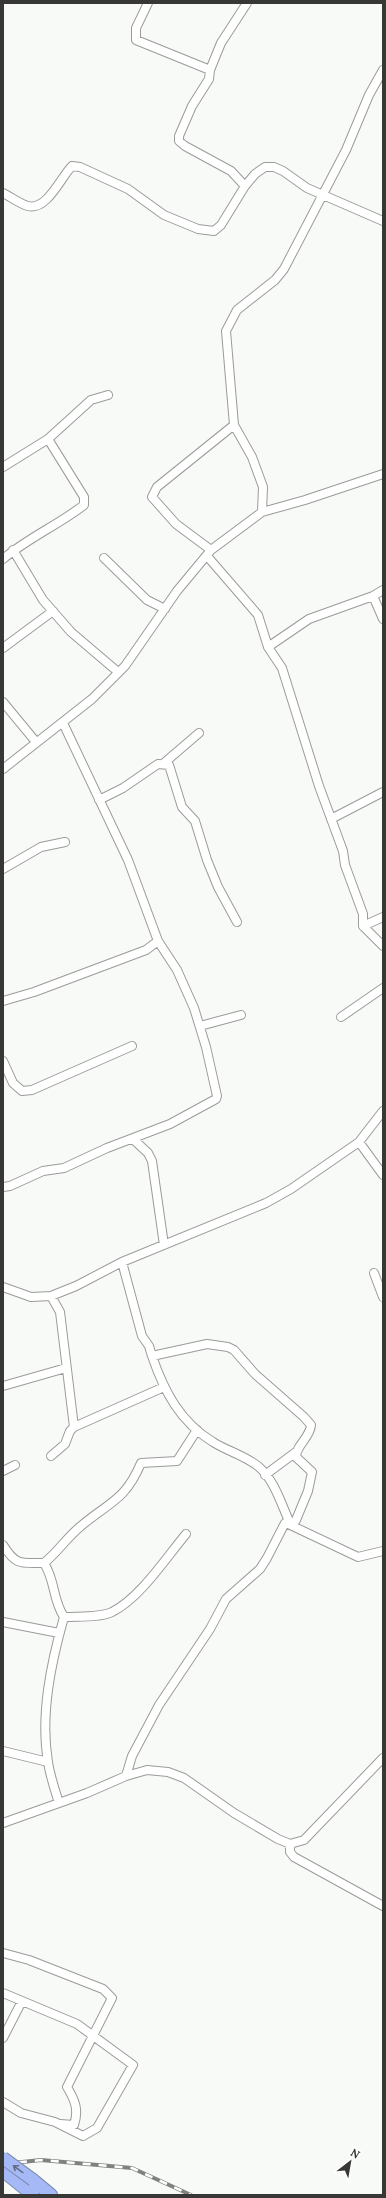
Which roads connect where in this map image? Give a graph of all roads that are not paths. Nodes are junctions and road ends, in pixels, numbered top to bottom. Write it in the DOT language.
graph roads {
  1 [pos="148,3"];
  2 [pos="247,3"];
  3 [pos="210,70"];
  4 [pos="383,70"];
  5 [pos="245,186"];
  6 [pos="3,193"];
  7 [pos="323,195"];
  8 [pos="383,221"];
  9 [pos="108,395"];
  10 [pos="234,425"];
  11 [pos="48,439"];
  12 [pos="3,467"];
  13 [pos="383,474"];
  14 [pos="262,512"];
  15 [pos="13,550"];
  16 [pos="209,553"];
  17 [pos="104,558"];
  18 [pos="3,559"];
  19 [pos="383,590"];
  20 [pos="373,596"];
  21 [pos="165,609"];
  22 [pos="53,611"];
  23 [pos="383,619"];
  24 [pos="268,647"];
  25 [pos="3,648"];
  26 [pos="118,672"];
  27 [pos="3,702"];
  28 [pos="63,723"];
  29 [pos="199,733"];
  30 [pos="36,742"];
  31 [pos="164,763"];
  32 [pos="3,769"];
  33 [pos="383,792"];
  34 [pos="99,800"];
  35 [pos="331,819"];
  36 [pos="65,842"];
  37 [pos="3,869"];
  38 [pos="383,917"];
  39 [pos="237,922"];
  40 [pos="363,926"];
  41 [pos="158,941"];
  42 [pos="383,946"];
  43 [pos="383,988"];
  44 [pos="3,1001"];
  45 [pos="241,1015"];
  46 [pos="341,1017"];
  47 [pos="200,1026"];
  48 [pos="132,1046"];
  49 [pos="3,1061"];
  50 [pos="383,1111"];
  51 [pos="133,1139"];
  52 [pos="360,1142"];
  53 [pos="383,1175"];
  54 [pos="3,1187"];
  55 [pos="164,1245"];
  56 [pos="122,1262"];
  57 [pos="374,1273"];
  58 [pos="3,1287"];
  59 [pos="51,1296"];
  60 [pos="383,1297"];
  61 [pos="152,1356"];
  62 [pos="66,1368"];
  63 [pos="3,1386"];
  64 [pos="164,1387"];
  65 [pos="74,1428"];
  66 [pos="197,1430"];
  67 [pos="296,1452"];
  68 [pos="51,1456"];
  69 [pos="15,1465"];
  70 [pos="3,1471"];
  71 [pos="266,1475"];
  72 [pos="287,1523"];
  73 [pos="186,1534"];
  74 [pos="3,1545"];
  75 [pos="383,1552"];
  76 [pos="44,1563"];
  77 [pos="64,1617"];
  78 [pos="3,1622"];
  79 [pos="59,1633"];
  80 [pos="3,1752"];
  81 [pos="383,1758"];
  82 [pos="48,1762"];
  83 [pos="126,1776"];
  84 [pos="59,1803"];
  85 [pos="3,1823"];
  86 [pos="290,1844"];
  87 [pos="383,1906"];
  88 [pos="3,1953"];
  89 [pos="3,1993"];
  90 [pos="22,2001"];
  91 [pos="91,2036"];
  92 [pos="3,2038"];
  93 [pos="3,2102"];
  94 [pos="58,2124"];
  95 [pos="3,2158"];
  96 [pos="3,2171"];
  97 [pos="31,2188"];
  98 [pos="51,2195"];
  1 -- 3 [label="street"];
  2 -- 3 [label="street"];
  3 -- 5 [label="street"];
  4 -- 7 [label="street"];
  5 -- 6 [label="street"];
  5 -- 7 [label="street"];
  7 -- 8 [label="street"];
  7 -- 10 [label="street"];
  9 -- 11 [label="street"];
  10 -- 14 [label="street"];
  10 -- 16 [label="street"];
  11 -- 12 [label="street"];
  11 -- 15 [label="street"];
  13 -- 14 [label="street"];
  14 -- 16 [label="street"];
  15 -- 18 [label="street"];
  15 -- 22 [label="street"];
  16 -- 21 [label="street"];
  16 -- 24 [label="street"];
  17 -- 21 [label="street"];
  19 -- 20 [label="street"];
  20 -- 23 [label="street"];
  20 -- 24 [label="street"];
  21 -- 26 [label="street"];
  22 -- 25 [label="street"];
  22 -- 26 [label="street"];
  24 -- 35 [label="street"];
  26 -- 28 [label="street"];
  27 -- 30 [label="street"];
  28 -- 30 [label="street"];
  28 -- 34 [label="street"];
  29 -- 31 [label="street"];
  30 -- 32 [label="street"];
  31 -- 34 [label="street"];
  31 -- 39 [label="street"];
  33 -- 35 [label="street"];
  34 -- 41 [label="street"];
  35 -- 40 [label="street"];
  36 -- 37 [label="street"];
  38 -- 40 [label="street"];
  40 -- 42 [label="street"];
  41 -- 44 [label="street"];
  41 -- 47 [label="street"];
  43 -- 46 [label="street"];
  45 -- 47 [label="street"];
  47 -- 51 [label="street"];
  48 -- 49 [label="street"];
  50 -- 52 [label="street"];
  51 -- 54 [label="street"];
  51 -- 55 [label="street"];
  52 -- 53 [label="street"];
  52 -- 55 [label="street"];
  55 -- 56 [label="street"];
  56 -- 59 [label="street"];
  56 -- 61 [label="street"];
  57 -- 60 [label="street"];
  58 -- 59 [label="street"];
  59 -- 62 [label="street"];
  61 -- 64 [label="street"];
  61 -- 67 [label="street"];
  62 -- 63 [label="street"];
  62 -- 65 [label="street"];
  64 -- 65 [label="street"];
  64 -- 66 [label="street"];
  65 -- 68 [label="street"];
  66 -- 71 [label="street"];
  66 -- 76 [label="street"];
  67 -- 71 [label="street"];
  67 -- 72 [label="street"];
  69 -- 70 [label="street"];
  71 -- 72 [label="street"];
  72 -- 75 [label="street"];
  72 -- 83 [label="street"];
  73 -- 77 [label="street"];
  74 -- 76 [label="street"];
  76 -- 77 [label="street"];
  77 -- 79 [label="street"];
  78 -- 79 [label="street"];
  79 -- 82 [label="street"];
  80 -- 82 [label="street"];
  81 -- 86 [label="street"];
  82 -- 84 [label="street"];
  83 -- 84 [label="street"];
  83 -- 86 [label="street"];
  84 -- 85 [label="street"];
  86 -- 87 [label="street"];
  88 -- 91 [label="street"];
  89 -- 90 [label="street"];
  90 -- 91 [label="street"];
  90 -- 92 [label="street"];
  91 -- 94 [label="street"];
  91 -- 94 [label="street"];
  93 -- 94 [label="street"];
  97 -- 95 [label="highway, one-way, bridge"];
  96 -- 97 [label="highway"];
  97 -- 98 [label="highway"];
}
